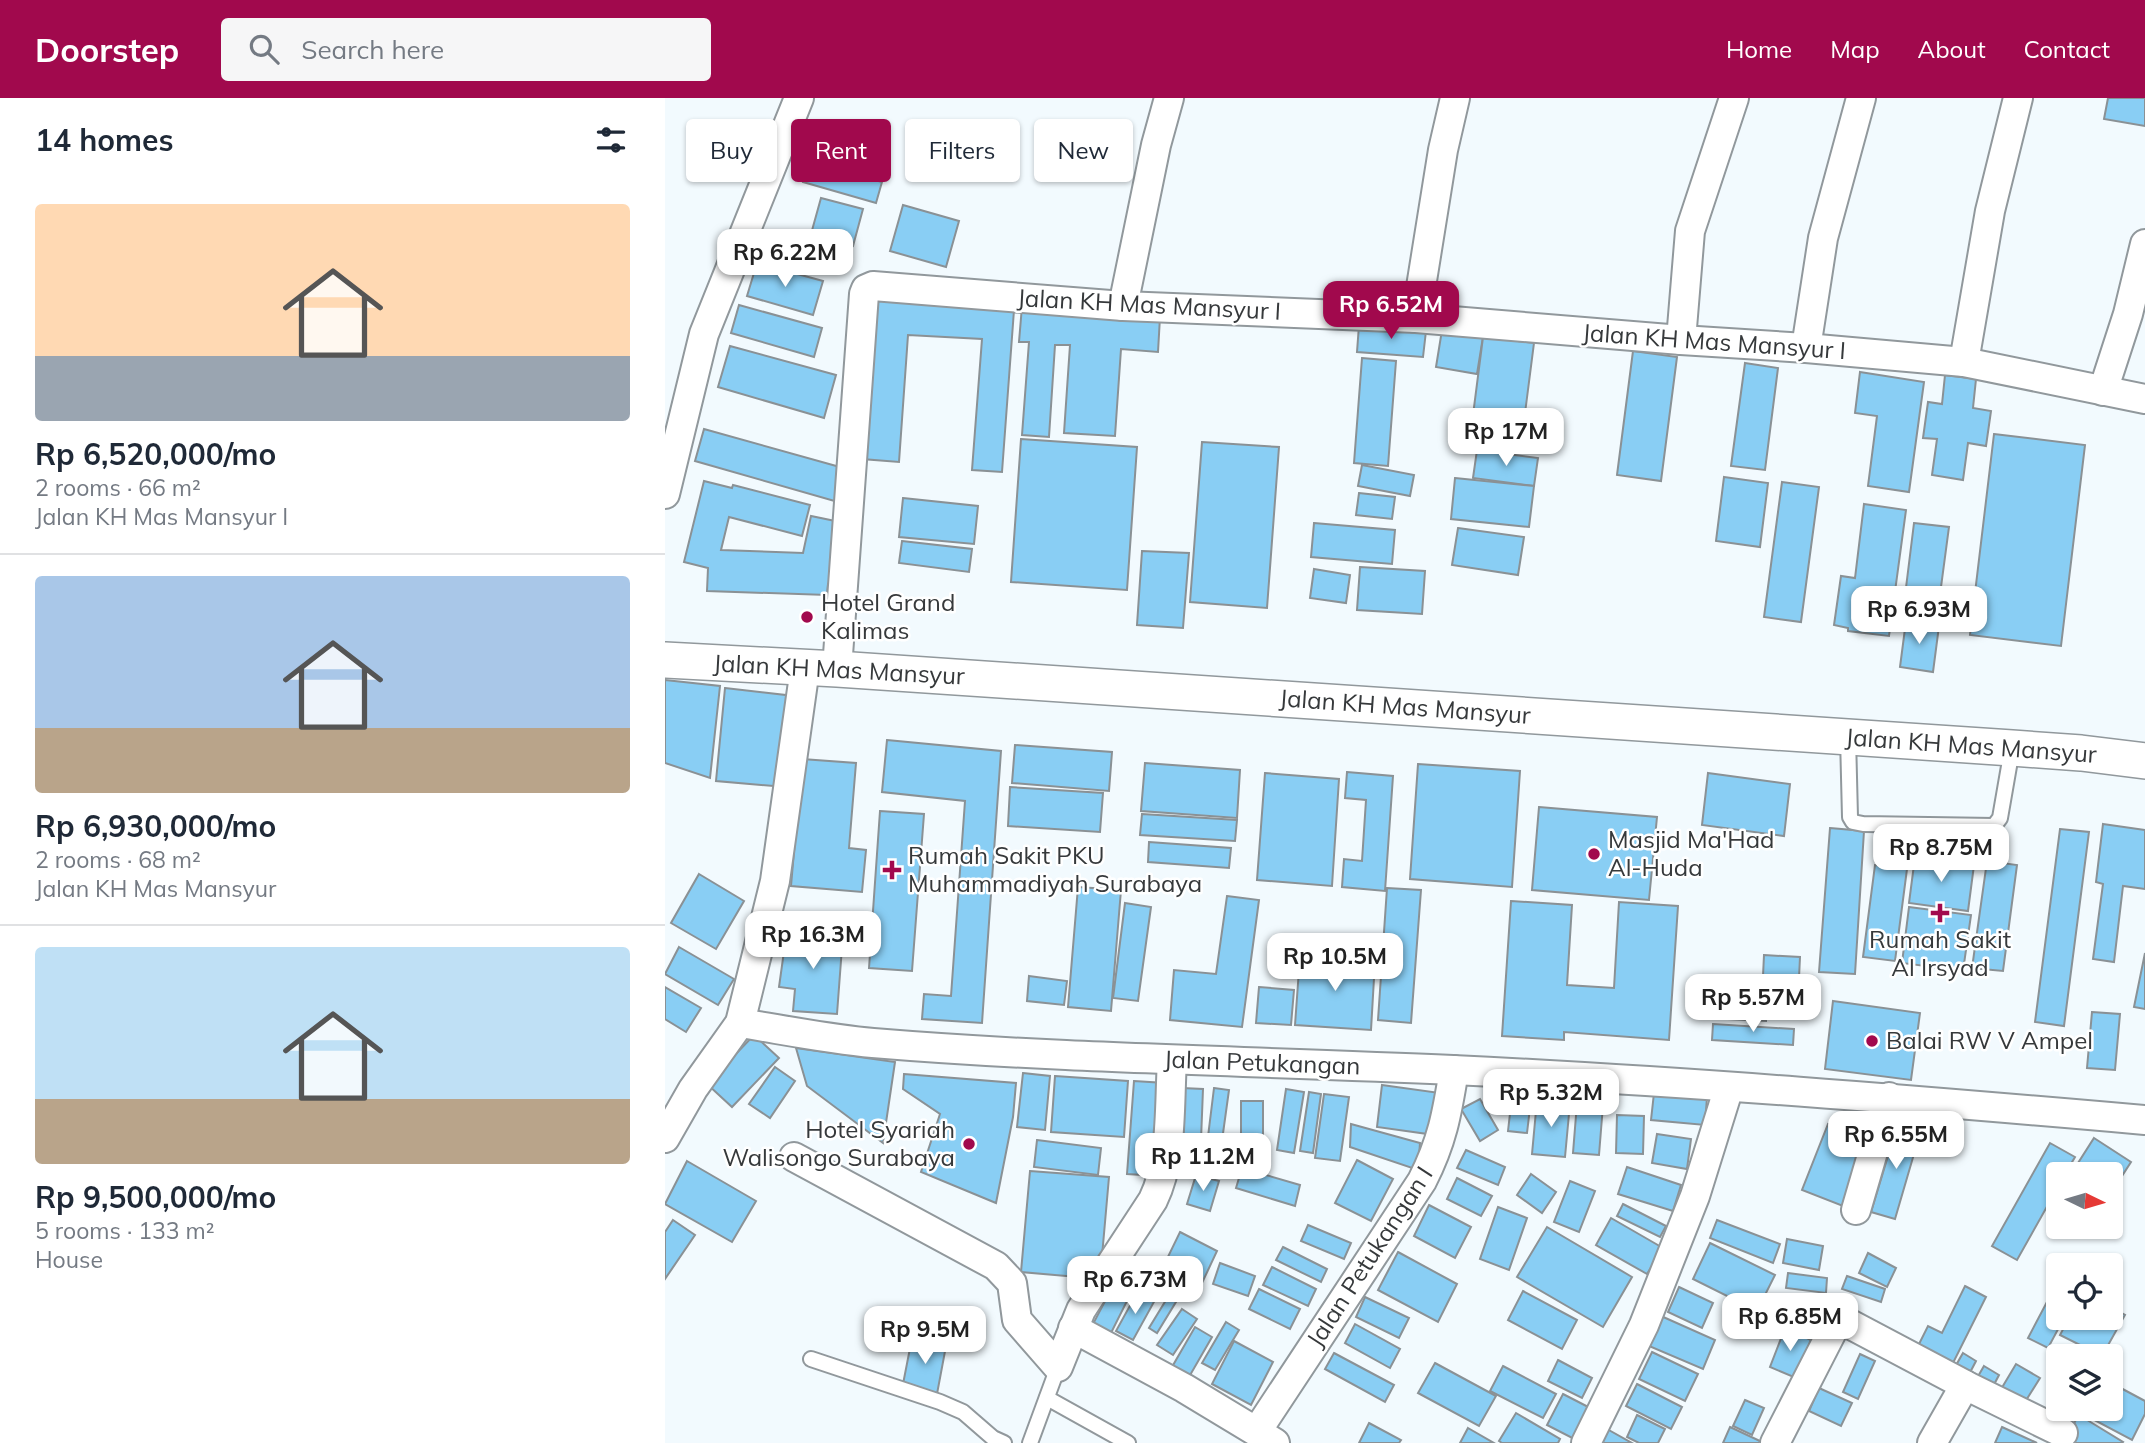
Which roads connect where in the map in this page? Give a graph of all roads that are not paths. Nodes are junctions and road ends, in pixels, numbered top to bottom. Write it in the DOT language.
graph roads {
  1 [pos="799,98"];
  2 [pos="1168,98"];
  3 [pos="1455,98"];
  4 [pos="1734,98"];
  5 [pos="1861,98"];
  6 [pos="2018,98"];
  7 [pos="2145,244"];
  8 [pos="1123,306"];
  9 [pos="1416,318"];
  10 [pos="1681,341"];
  11 [pos="1806,348"];
  12 [pos="1964,362"];
  13 [pos="2103,391"];
  14 [pos="2145,399"];
  15 [pos="665,494"];
  16 [pos="665,660"];
  17 [pos="821,668"];
  18 [pos="1848,737"];
  19 [pos="2012,748"];
  20 [pos="2145,761"];
  21 [pos="740,1023"];
  22 [pos="1172,1060"];
  23 [pos="1454,1070"];
  24 [pos="1729,1087"];
  25 [pos="1889,1097"];
  26 [pos="2145,1120"];
  27 [pos="665,1138"];
  28 [pos="794,1157"];
  29 [pos="1856,1210"];
  30 [pos="1073,1328"];
  31 [pos="811,1359"];
  32 [pos="1058,1367"];
  33 [pos="1965,1385"];
  34 [pos="1047,1398"];
  35 [pos="2063,1433"];
  36 [pos="1266,1437"];
  37 [pos="1004,1443"];
  38 [pos="1030,1443"];
  39 [pos="1128,1443"];
  40 [pos="1586,1443"];
  41 [pos="1775,1443"];
  42 [pos="1932,1443"];
  1 -- 15 [label="street"];
  2 -- 8 [label="street"];
  3 -- 9 [label="street"];
  4 -- 10 [label="street"];
  5 -- 11 [label="street"];
  6 -- 12 [label="street"];
  7 -- 13 [label="street"];
  8 -- 9 [label="street, Jalan KH Mas Mansyur I"];
  8 -- 17 [label="street, Jalan KH Mas Mansyur I"];
  9 -- 10 [label="street, Jalan KH Mas Mansyur I"];
  10 -- 11 [label="street, Jalan KH Mas Mansyur I"];
  11 -- 12 [label="street, Jalan KH Mas Mansyur I"];
  12 -- 13 [label="street, Jalan KH Mas Mansyur I"];
  13 -- 14 [label="street, Jalan KH Mas Mansyur I"];
  16 -- 17 [label="street, Jalan KH Mas Mansyur"];
  17 -- 18 [label="street, Jalan KH Mas Mansyur"];
  17 -- 21 [label="street"];
  18 -- 19 [label="street, Jalan KH Mas Mansyur"];
  18 -- 19 [label="lane"];
  19 -- 20 [label="street, Jalan KH Mas Mansyur"];
  21 -- 22 [label="street, Jalan Petukangan"];
  21 -- 27 [label="street"];
  22 -- 23 [label="street, Jalan Petukangan"];
  22 -- 30 [label="street"];
  23 -- 24 [label="street, Jalan Petukangan"];
  23 -- 36 [label="street, Jalan Petukangan I"];
  24 -- 25 [label="street, Jalan Petukangan"];
  24 -- 40 [label="street"];
  25 -- 26 [label="street, Jalan Petukangan"];
  25 -- 29 [label="street"];
  28 -- 32 [label="street"];
  30 -- 32 [label="street"];
  30 -- 36 [label="street"];
  31 -- 37 [label="lane"];
  32 -- 34 [label="lane"];
  33 -- 35 [label="street"];
  33 -- 41 [label="street"];
  33 -- 42 [label="street"];
  34 -- 38 [label="lane"];
  34 -- 39 [label="lane"];
}
